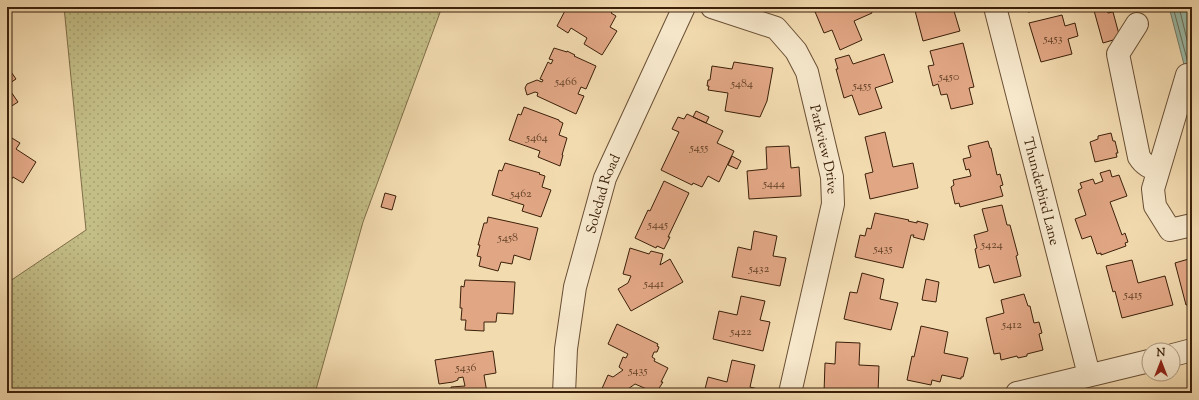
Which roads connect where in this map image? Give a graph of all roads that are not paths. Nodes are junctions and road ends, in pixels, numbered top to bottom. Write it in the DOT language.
graph roads {
  1 [pos="684,7"];
  2 [pos="712,7"];
  3 [pos="995,7"];
  4 [pos="1137,24"];
  5 [pos="1187,75"];
  6 [pos="1158,170"];
  7 [pos="1192,225"];
  8 [pos="1192,350"];
  9 [pos="1181,352"];
  10 [pos="1141,362"];
  11 [pos="1090,375"];
  12 [pos="564,393"];
  13 [pos="790,393"];
  14 [pos="1017,393"];
  1 -- 12 [label="street, Soledad Road"];
  2 -- 13 [label="street, Parkview Drive"];
  3 -- 11 [label="street, Thunderbird Lane"];
  4 -- 6 [label="street"];
  5 -- 6 [label="street"];
  6 -- 7 [label="street"];
  8 -- 9 [label="street"];
  10 -- 11 [label="street"];
  11 -- 14 [label="street"];
}
